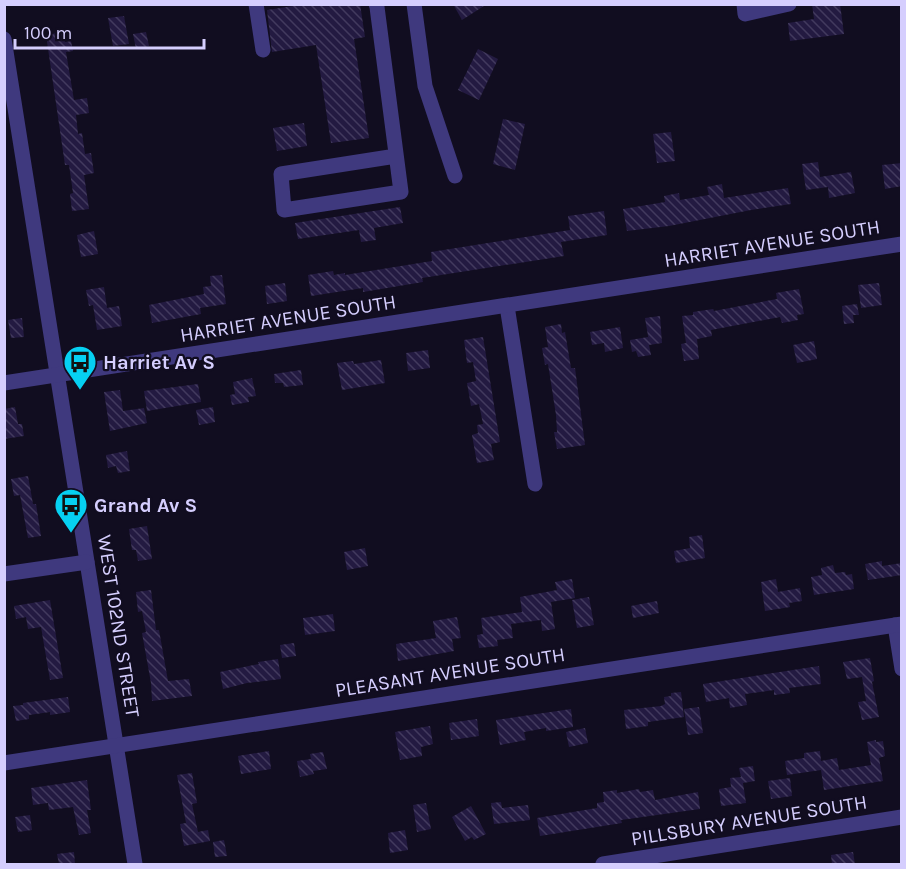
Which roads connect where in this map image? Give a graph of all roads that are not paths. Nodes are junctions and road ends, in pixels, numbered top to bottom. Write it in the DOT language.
graph roads {
  1 [pos="256,4"];
  2 [pos="376,4"];
  3 [pos="414,4"];
  4 [pos="744,4"];
  5 [pos="789,4"];
  6 [pos="4,39"];
  7 [pos="263,50"];
  8 [pos="396,156"];
  9 [pos="455,176"];
  10 [pos="902,244"];
  11 [pos="507,306"];
  12 [pos="58,374"];
  13 [pos="4,382"];
  14 [pos="535,484"];
  15 [pos="87,562"];
  16 [pos="4,574"];
  17 [pos="898,624"];
  18 [pos="902,669"];
  19 [pos="116,745"];
  20 [pos="4,763"];
  21 [pos="902,817"];
  22 [pos="135,864"];
  23 [pos="603,864"];
  1 -- 7 [label="street"];
  2 -- 8 [label="street"];
  3 -- 9 [label="street"];
  4 -- 5 [label="street"];
  6 -- 12 [label="street, WEST 102ND STREET"];
  8 -- 8 [label="street"];
  10 -- 11 [label="street, HARRIET AVENUE SOUTH"];
  11 -- 12 [label="street, HARRIET AVENUE SOUTH"];
  11 -- 14 [label="street"];
  12 -- 13 [label="street, HARRIET AVENUE SOUTH"];
  12 -- 15 [label="street, WEST 102ND STREET"];
  15 -- 16 [label="street"];
  15 -- 19 [label="street, WEST 102ND STREET"];
  17 -- 18 [label="street"];
  17 -- 19 [label="street, PLEASANT AVENUE SOUTH"];
  19 -- 20 [label="street, PLEASANT AVENUE SOUTH"];
  19 -- 22 [label="street, WEST 102ND STREET"];
  21 -- 23 [label="street, PILLSBURY AVENUE SOUTH"];
}
